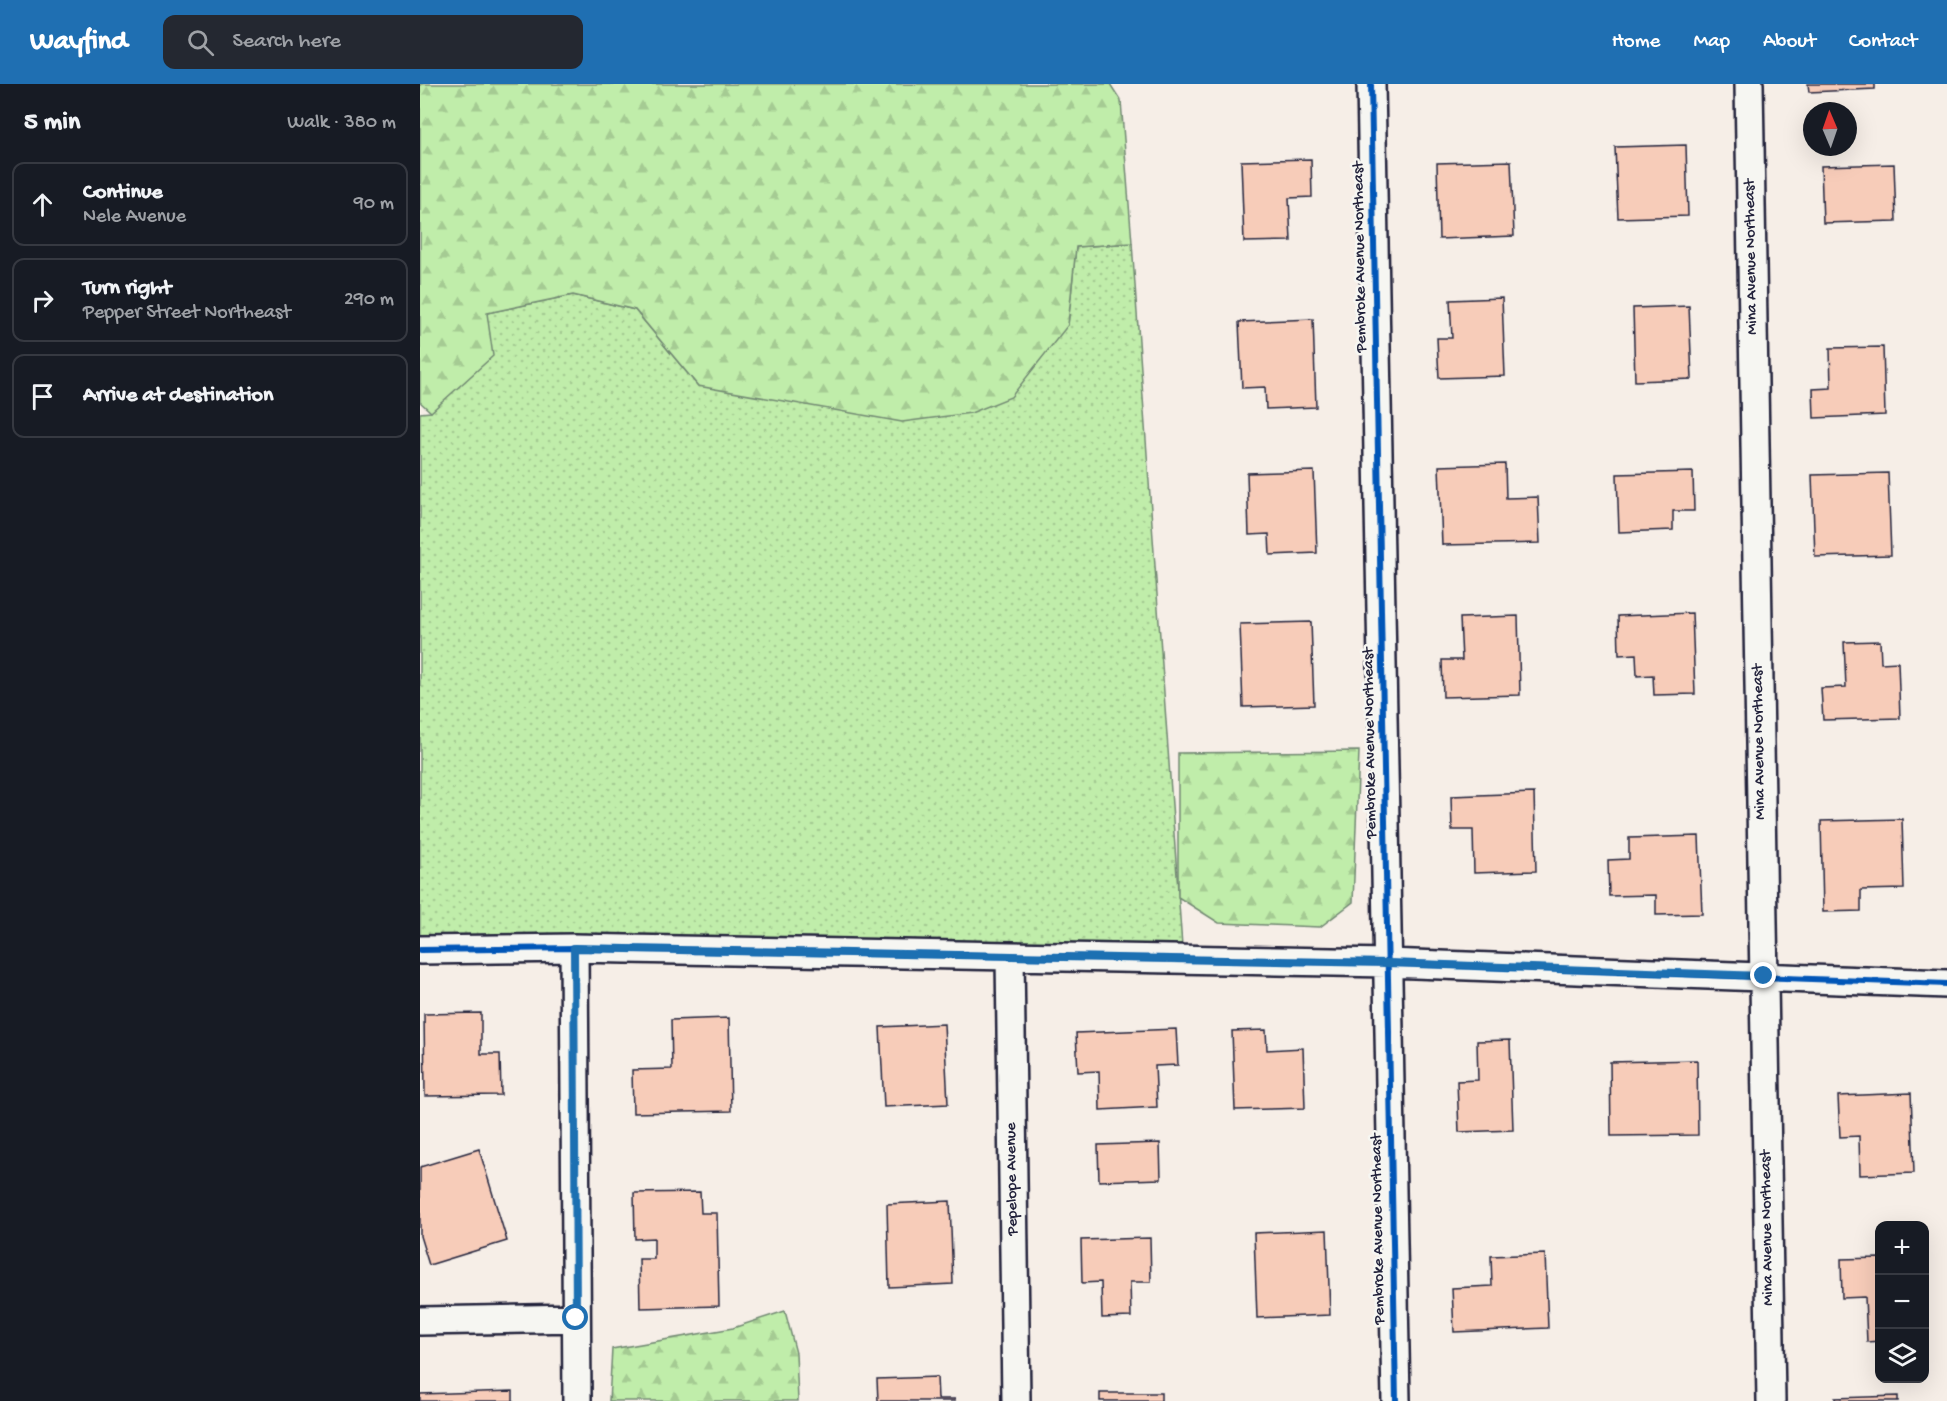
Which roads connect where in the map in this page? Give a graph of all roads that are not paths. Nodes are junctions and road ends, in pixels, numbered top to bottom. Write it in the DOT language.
graph roads {
  1 [pos="1371,84"];
  2 [pos="1749,84"];
  3 [pos="574,948"];
  4 [pos="420,950"];
  5 [pos="1010,957"];
  6 [pos="1388,963"];
  7 [pos="1764,976"];
  8 [pos="1947,984"];
  9 [pos="576,1318"];
  10 [pos="420,1321"];
  11 [pos="577,1401"];
  12 [pos="1016,1401"];
  13 [pos="1396,1401"];
  14 [pos="1771,1401"];
  1 -- 6 [label="street, Pembroke Avenue Northeast"];
  2 -- 7 [label="street, Mina Avenue Northeast"];
  3 -- 4 [label="street"];
  3 -- 5 [label="street"];
  3 -- 9 [label="street"];
  5 -- 6 [label="street"];
  5 -- 12 [label="street, Pepelope Avenue"];
  6 -- 7 [label="street"];
  6 -- 13 [label="street, Pembroke Avenue Northeast"];
  7 -- 8 [label="street"];
  7 -- 14 [label="street, Mina Avenue Northeast"];
  9 -- 10 [label="street"];
  9 -- 11 [label="street"];
}
